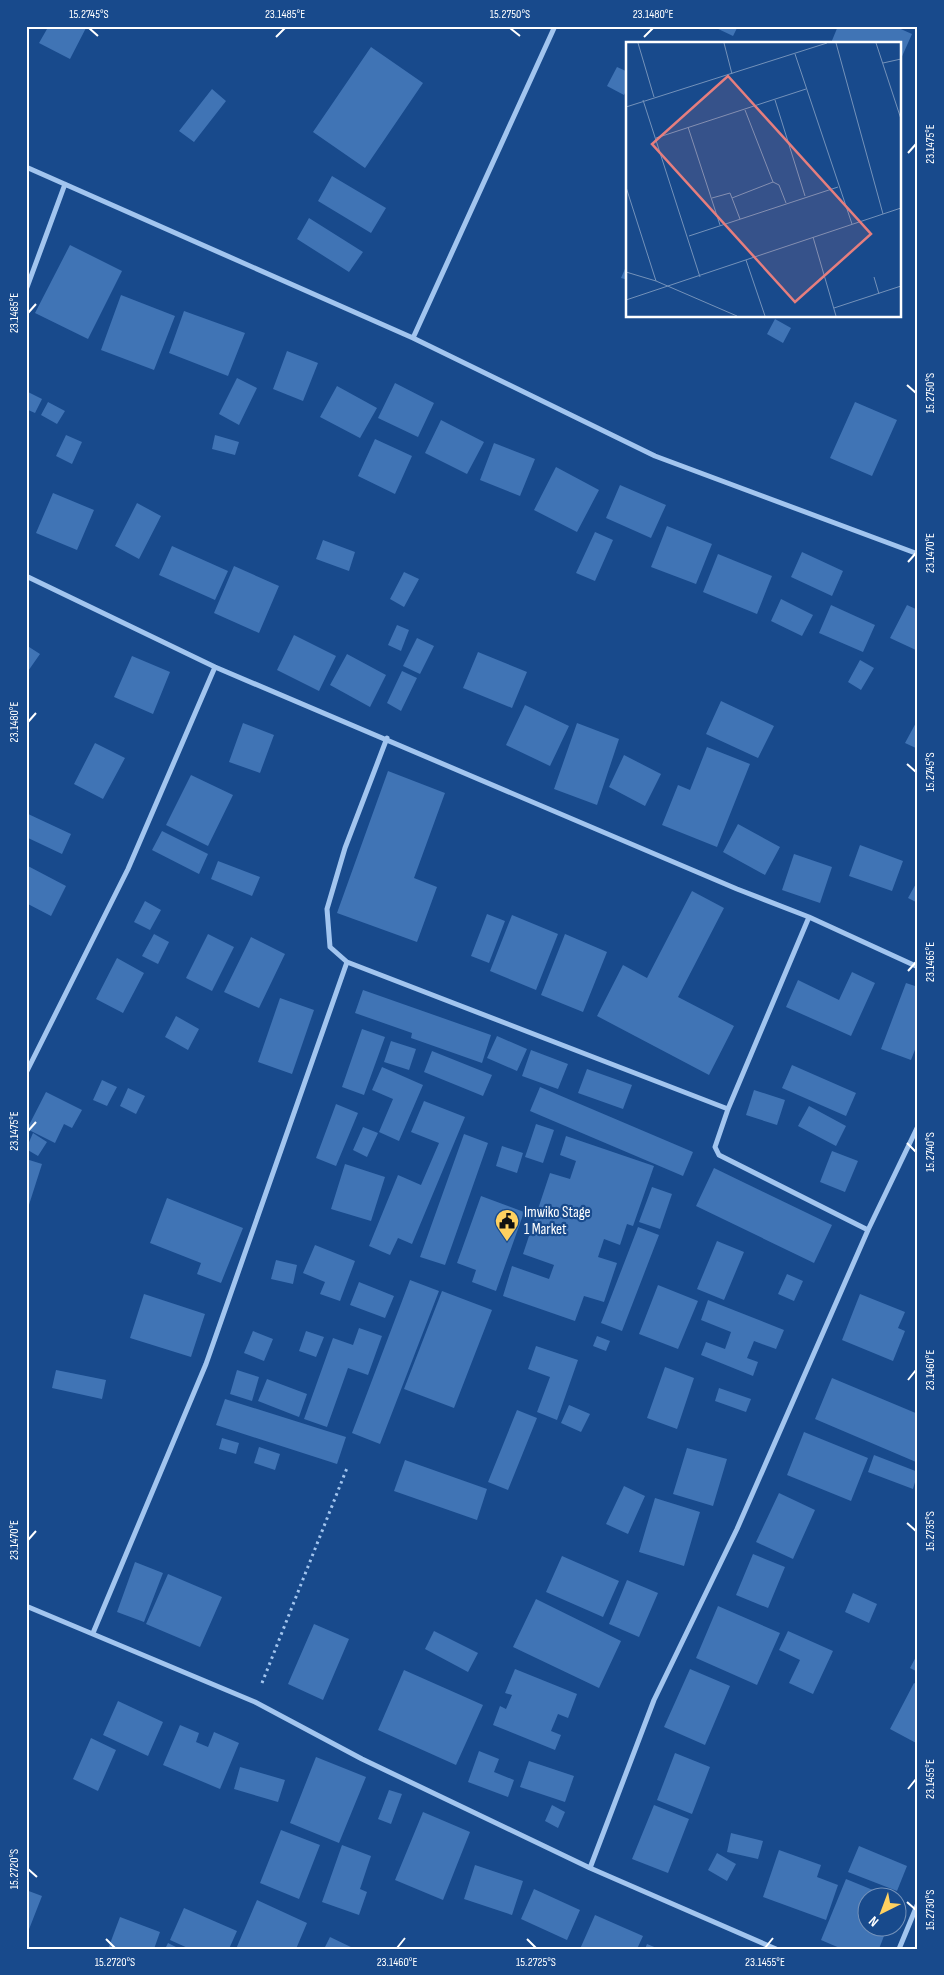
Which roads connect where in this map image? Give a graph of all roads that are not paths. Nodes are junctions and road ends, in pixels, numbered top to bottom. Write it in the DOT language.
graph roads {
  1 [pos="555,26"];
  2 [pos="26,166"];
  3 [pos="65,184"];
  4 [pos="26,290"];
  5 [pos="413,338"];
  6 [pos="918,554"];
  7 [pos="26,576"];
  8 [pos="215,667"];
  9 [pos="387,738"];
  10 [pos="809,917"];
  11 [pos="347,962"];
  12 [pos="918,967"];
  13 [pos="26,1073"];
  14 [pos="728,1109"];
  15 [pos="918,1126"];
  16 [pos="868,1230"];
  17 [pos="26,1606"];
  18 [pos="93,1633"];
  19 [pos="590,1868"];
  20 [pos="918,1903"];
  21 [pos="776,1949"];
  22 [pos="899,1949"];
  1 -- 5 [label="street"];
  2 -- 3 [label="street"];
  3 -- 4 [label="street"];
  3 -- 5 [label="street"];
  5 -- 6 [label="street"];
  7 -- 8 [label="street"];
  8 -- 9 [label="street"];
  8 -- 13 [label="street"];
  9 -- 10 [label="street"];
  9 -- 11 [label="street"];
  10 -- 12 [label="street"];
  10 -- 14 [label="street"];
  11 -- 14 [label="street"];
  11 -- 18 [label="street"];
  14 -- 16 [label="street"];
  15 -- 16 [label="street"];
  16 -- 19 [label="street"];
  17 -- 18 [label="street"];
  18 -- 19 [label="street"];
  19 -- 21 [label="street"];
  20 -- 22 [label="street"];
}
